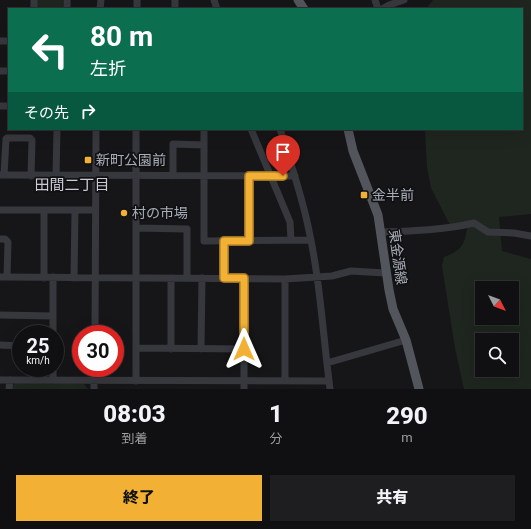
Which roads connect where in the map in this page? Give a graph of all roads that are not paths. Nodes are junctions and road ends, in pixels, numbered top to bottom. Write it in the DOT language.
graph roads {
  1 [pos="404,0"];
  2 [pos="384,8"];
  3 [pos="56,130"];
  4 [pos="96,130"];
  5 [pos="136,130"];
  6 [pos="204,130"];
  7 [pos="251,130"];
  8 [pos="280,130"];
  9 [pos="348,130"];
  10 [pos="204,145"];
  11 [pos="2,175"];
  12 [pos="31,176"];
  13 [pos="56,176"];
  14 [pos="96,176"];
  15 [pos="136,176"];
  16 [pos="173,176"];
  17 [pos="204,176"];
  18 [pos="249,176"];
  19 [pos="272,176"];
  20 [pos="295,176"];
  21 [pos="0,210"];
  22 [pos="75,210"];
  23 [pos="95,210"];
  24 [pos="44,211"];
  25 [pos="136,228"];
  26 [pos="381,232"];
  27 [pos="531,236"];
  28 [pos="0,239"];
  29 [pos="291,240"];
  30 [pos="310,240"];
  31 [pos="224,241"];
  32 [pos="249,241"];
  33 [pos="385,273"];
  34 [pos="4,277"];
  35 [pos="53,277"];
  36 [pos="316,277"];
  37 [pos="44,278"];
  38 [pos="74,278"];
  39 [pos="95,278"];
  40 [pos="136,278"];
  41 [pos="171,278"];
  42 [pos="186,278"];
  43 [pos="202,278"];
  44 [pos="224,278"];
  45 [pos="244,278"];
  46 [pos="285,279"];
  47 [pos="0,314"];
  48 [pos="53,316"];
  49 [pos="53,325"];
  50 [pos="95,325"];
  51 [pos="406,340"];
  52 [pos="0,345"];
  53 [pos="12,346"];
  54 [pos="136,348"];
  55 [pos="171,349"];
  56 [pos="201,349"];
  57 [pos="244,349"];
  58 [pos="327,363"];
  59 [pos="35,377"];
  60 [pos="94,377"];
  61 [pos="0,380"];
  62 [pos="10,380"];
  63 [pos="35,380"];
  64 [pos="53,380"];
  65 [pos="94,381"];
  66 [pos="136,381"];
  67 [pos="244,381"];
  68 [pos="285,381"];
  69 [pos="329,381"];
  70 [pos="9,389"];
  71 [pos="94,389"];
  72 [pos="244,389"];
  73 [pos="330,389"];
  74 [pos="419,389"];
  1 -- 2 [label="street"];
  3 -- 13 [label="street"];
  4 -- 14 [label="street"];
  5 -- 15 [label="street"];
  6 -- 10 [label="street"];
  7 -- 19 [label="street"];
  8 -- 20 [label="street"];
  9 -- 26 [label="main road, 東金源線"];
  10 -- 16 [label="street"];
  10 -- 17 [label="street"];
  11 -- 12 [label="street"];
  11 -- 12 [label="street"];
  12 -- 13 [label="street"];
  13 -- 14 [label="street"];
  14 -- 15 [label="street"];
  14 -- 23 [label="street"];
  15 -- 16 [label="street"];
  15 -- 25 [label="street"];
  16 -- 17 [label="street"];
  17 -- 18 [label="street"];
  17 -- 31 [label="street"];
  18 -- 19 [label="street"];
  18 -- 32 [label="street"];
  19 -- 20 [label="street"];
  19 -- 29 [label="street"];
  20 -- 30 [label="street"];
  21 -- 24 [label="street"];
  22 -- 23 [label="street"];
  22 -- 24 [label="street"];
  22 -- 38 [label="street"];
  23 -- 39 [label="street"];
  24 -- 37 [label="street"];
  25 -- 40 [label="street"];
  25 -- 42 [label="street"];
  26 -- 27 [label="street"];
  26 -- 33 [label="main road, 東金源線"];
  28 -- 34 [label="street"];
  29 -- 30 [label="street"];
  29 -- 32 [label="street"];
  30 -- 36 [label="street"];
  31 -- 32 [label="street"];
  31 -- 44 [label="street"];
  33 -- 36 [label="street"];
  33 -- 51 [label="main road, 東金源線"];
  34 -- 37 [label="street"];
  35 -- 37 [label="street"];
  35 -- 38 [label="street"];
  35 -- 48 [label="street"];
  36 -- 46 [label="street"];
  36 -- 58 [label="street"];
  38 -- 39 [label="street"];
  39 -- 40 [label="street"];
  39 -- 50 [label="street"];
  40 -- 41 [label="street"];
  40 -- 54 [label="street"];
  41 -- 42 [label="street"];
  41 -- 55 [label="street"];
  42 -- 43 [label="street"];
  43 -- 44 [label="street"];
  43 -- 56 [label="street"];
  44 -- 45 [label="street"];
  45 -- 46 [label="street"];
  45 -- 57 [label="street"];
  46 -- 68 [label="street"];
  47 -- 48 [label="street"];
  48 -- 49 [label="street"];
  51 -- 58 [label="street"];
  51 -- 74 [label="main road, 東金源線"];
  52 -- 53 [label="street"];
  54 -- 55 [label="street"];
  54 -- 66 [label="street"];
  55 -- 56 [label="street"];
  56 -- 57 [label="street"];
  57 -- 67 [label="street"];
  58 -- 69 [label="street"];
  59 -- 63 [label="street"];
  60 -- 65 [label="street"];
  61 -- 62 [label="street"];
  62 -- 63 [label="street"];
  62 -- 70 [label="street"];
  63 -- 64 [label="street"];
  64 -- 65 [label="street"];
  65 -- 66 [label="street"];
  65 -- 71 [label="street"];
  66 -- 67 [label="street"];
  67 -- 68 [label="street"];
  67 -- 72 [label="street"];
  68 -- 69 [label="street"];
  69 -- 73 [label="street"];
}
